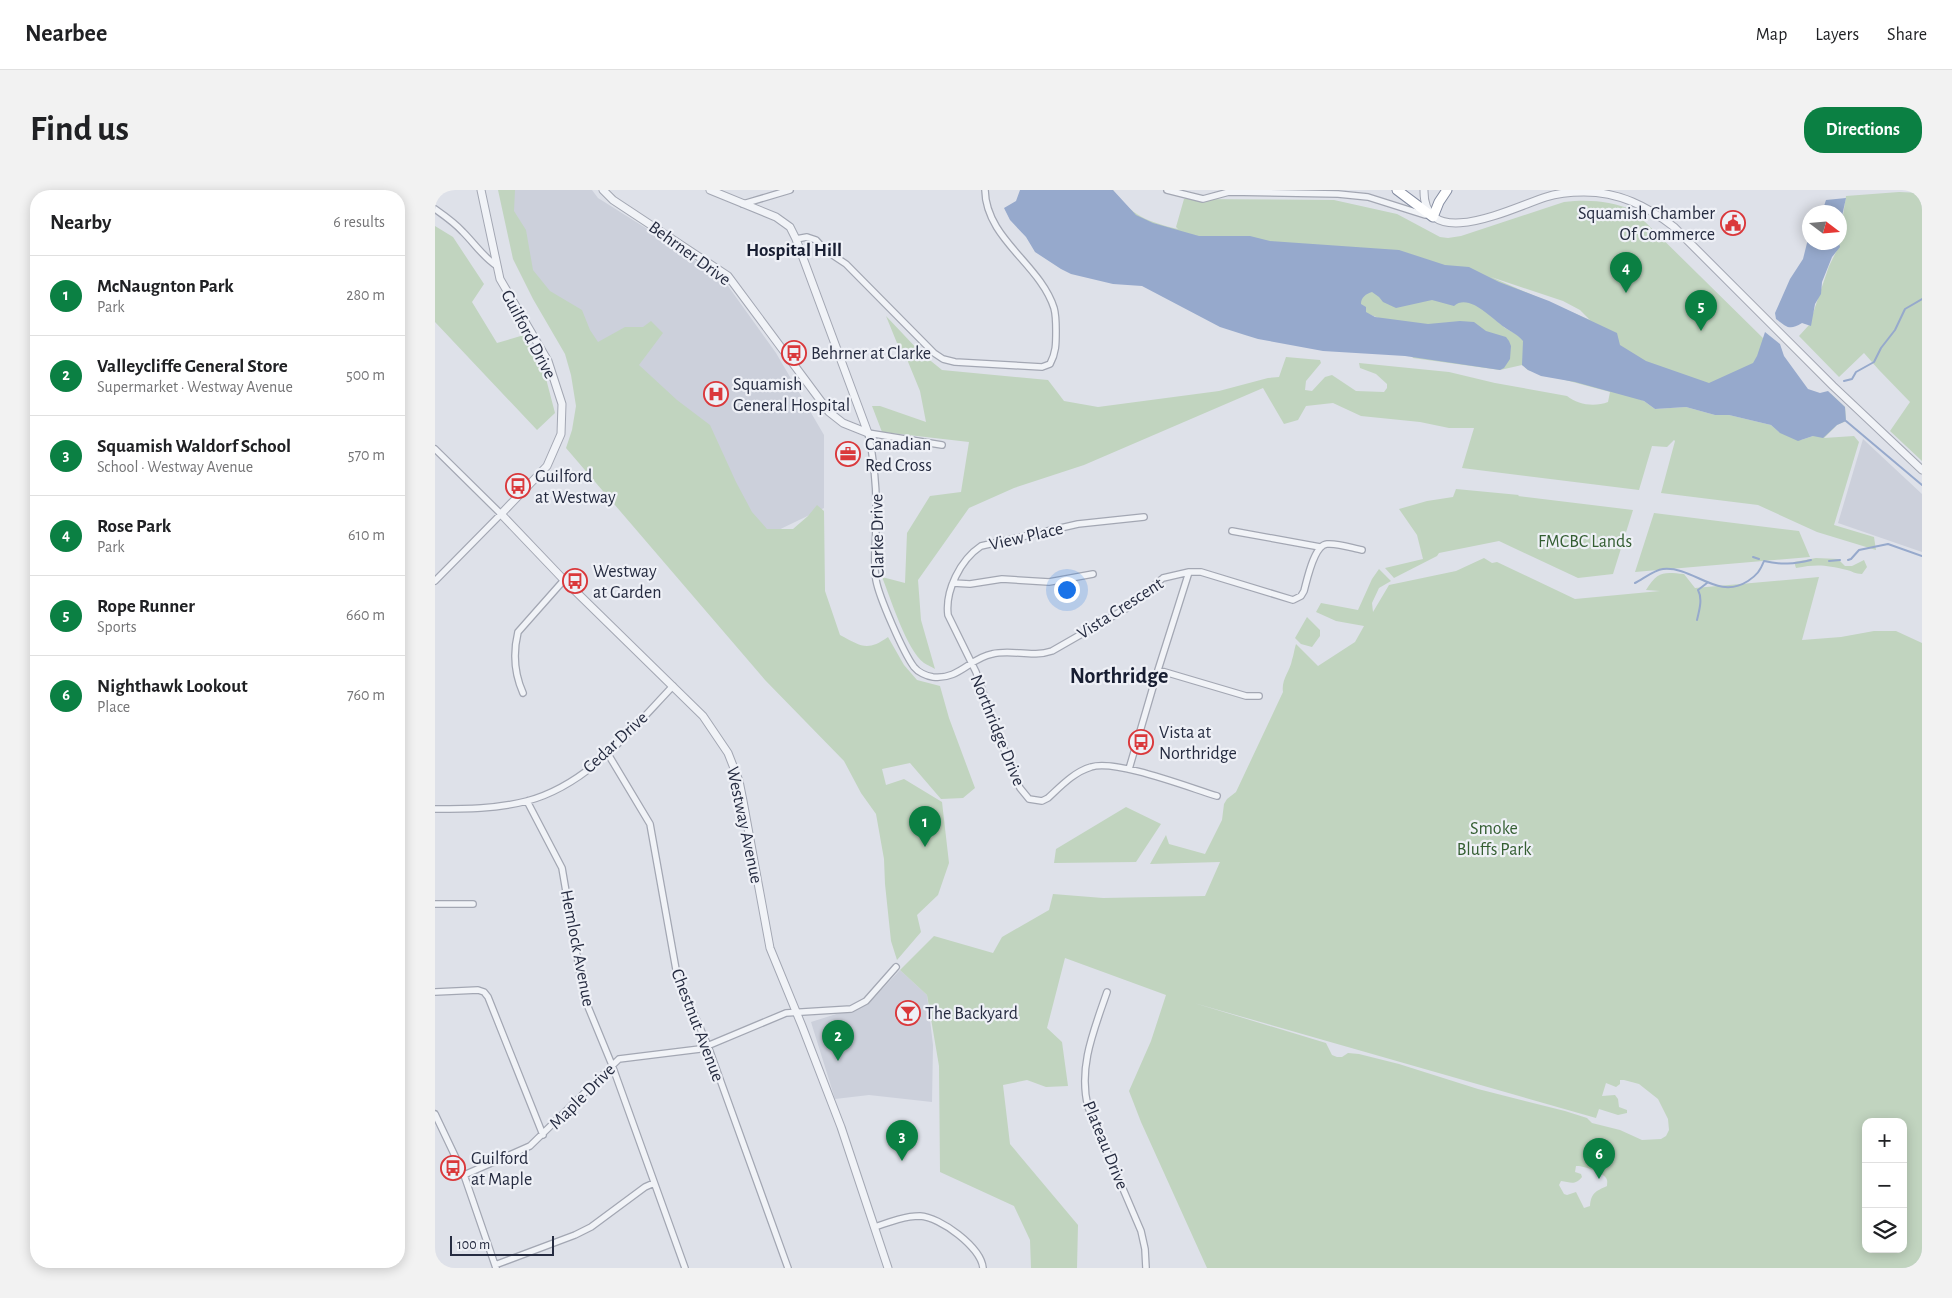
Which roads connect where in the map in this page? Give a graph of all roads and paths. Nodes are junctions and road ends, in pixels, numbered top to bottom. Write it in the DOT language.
graph roads {
  1 [pos="481,190"];
  2 [pos="603,190"];
  3 [pos="710,190"];
  4 [pos="790,190"];
  5 [pos="985,190"];
  6 [pos="1167,190"];
  7 [pos="1397,190"];
  8 [pos="1424,190"];
  9 [pos="1447,190"];
  10 [pos="743,204"];
  11 [pos="435,209"];
  12 [pos="1433,217"];
  13 [pos="796,239"];
  14 [pos="497,266"];
  15 [pos="869,433"];
  16 [pos="941,445"];
  17 [pos="435,449"];
  18 [pos="1922,470"];
  19 [pos="501,514"];
  20 [pos="1144,517"];
  21 [pos="1232,531"];
  22 [pos="1320,547"];
  23 [pos="1362,550"];
  24 [pos="1189,572"];
  25 [pos="1093,574"];
  26 [pos="564,580"];
  27 [pos="435,581"];
  28 [pos="953,583"];
  29 [pos="972,664"];
  30 [pos="1157,670"];
  31 [pos="673,686"];
  32 [pos="523,693"];
  33 [pos="1259,696"];
  34 [pos="608,754"];
  35 [pos="1129,769"];
  36 [pos="1217,796"];
  37 [pos="527,801"];
  38 [pos="435,809"];
  39 [pos="435,904"];
  40 [pos="473,904"];
  41 [pos="896,967"];
  42 [pos="435,992"];
  43 [pos="1107,992"];
  44 [pos="795,1011"];
  45 [pos="708,1046"];
  46 [pos="612,1065"];
  47 [pos="435,1114"];
  48 [pos="543,1135"];
  49 [pos="464,1175"];
  50 [pos="653,1183"];
  51 [pos="875,1227"];
  52 [pos="496,1267"];
  53 [pos="685,1268"];
  54 [pos="788,1268"];
  55 [pos="888,1268"];
  56 [pos="983,1268"];
  57 [pos="1146,1268"];
  1 -- 14 [label="street, Guilford Drive"];
  2 -- 15 [label="street, Behrner Drive"];
  3 -- 10 [label="street, Clarke Drive"];
  4 -- 10 [label="street"];
  5 -- 13 [label="street"];
  6 -- 12 [label="street"];
  7 -- 12 [label="highway"];
  8 -- 12 [label="street"];
  9 -- 12 [label="highway"];
  10 -- 13 [label="street, Clarke Drive"];
  11 -- 14 [label="street"];
  12 -- 18 [label="street"];
  13 -- 15 [label="street, Clarke Drive"];
  14 -- 19 [label="street, Guilford Drive"];
  15 -- 16 [label="street"];
  15 -- 29 [label="street, Clarke Drive"];
  17 -- 19 [label="street, Westway Avenue"];
  19 -- 26 [label="street, Westway Avenue"];
  19 -- 27 [label="street, Guilford Drive"];
  20 -- 28 [label="street, View Place"];
  21 -- 22 [label="street"];
  22 -- 23 [label="street"];
  22 -- 24 [label="street"];
  24 -- 29 [label="street, Vista Crescent"];
  24 -- 30 [label="street, Vista Crescent"];
  25 -- 28 [label="street"];
  26 -- 31 [label="street, Westway Avenue"];
  26 -- 32 [label="street"];
  28 -- 29 [label="street, View Place"];
  29 -- 35 [label="street, Northridge Drive"];
  30 -- 33 [label="street"];
  30 -- 35 [label="street, Vista Crescent"];
  31 -- 34 [label="street, Cedar Drive"];
  31 -- 44 [label="street, Westway Avenue"];
  34 -- 37 [label="street, Cedar Drive"];
  34 -- 45 [label="street, Chestnut Avenue"];
  35 -- 36 [label="street, Northridge Drive"];
  37 -- 38 [label="street, Cedar Drive"];
  37 -- 46 [label="street, Hemlock Avenue"];
  39 -- 40 [label="street"];
  41 -- 44 [label="street, Maple Drive"];
  42 -- 48 [label="street"];
  43 -- 57 [label="street, Plateau Drive"];
  44 -- 45 [label="street, Maple Drive"];
  44 -- 51 [label="street, Westway Avenue"];
  45 -- 46 [label="street, Maple Drive"];
  45 -- 54 [label="street, Chestnut Avenue"];
  46 -- 48 [label="street, Maple Drive"];
  46 -- 50 [label="street, Hemlock Avenue"];
  47 -- 49 [label="street"];
  48 -- 49 [label="street, Maple Drive"];
  49 -- 52 [label="street"];
  50 -- 52 [label="street"];
  50 -- 53 [label="street, Hemlock Avenue"];
  51 -- 55 [label="street, Westway Avenue"];
  51 -- 56 [label="street"];
}
